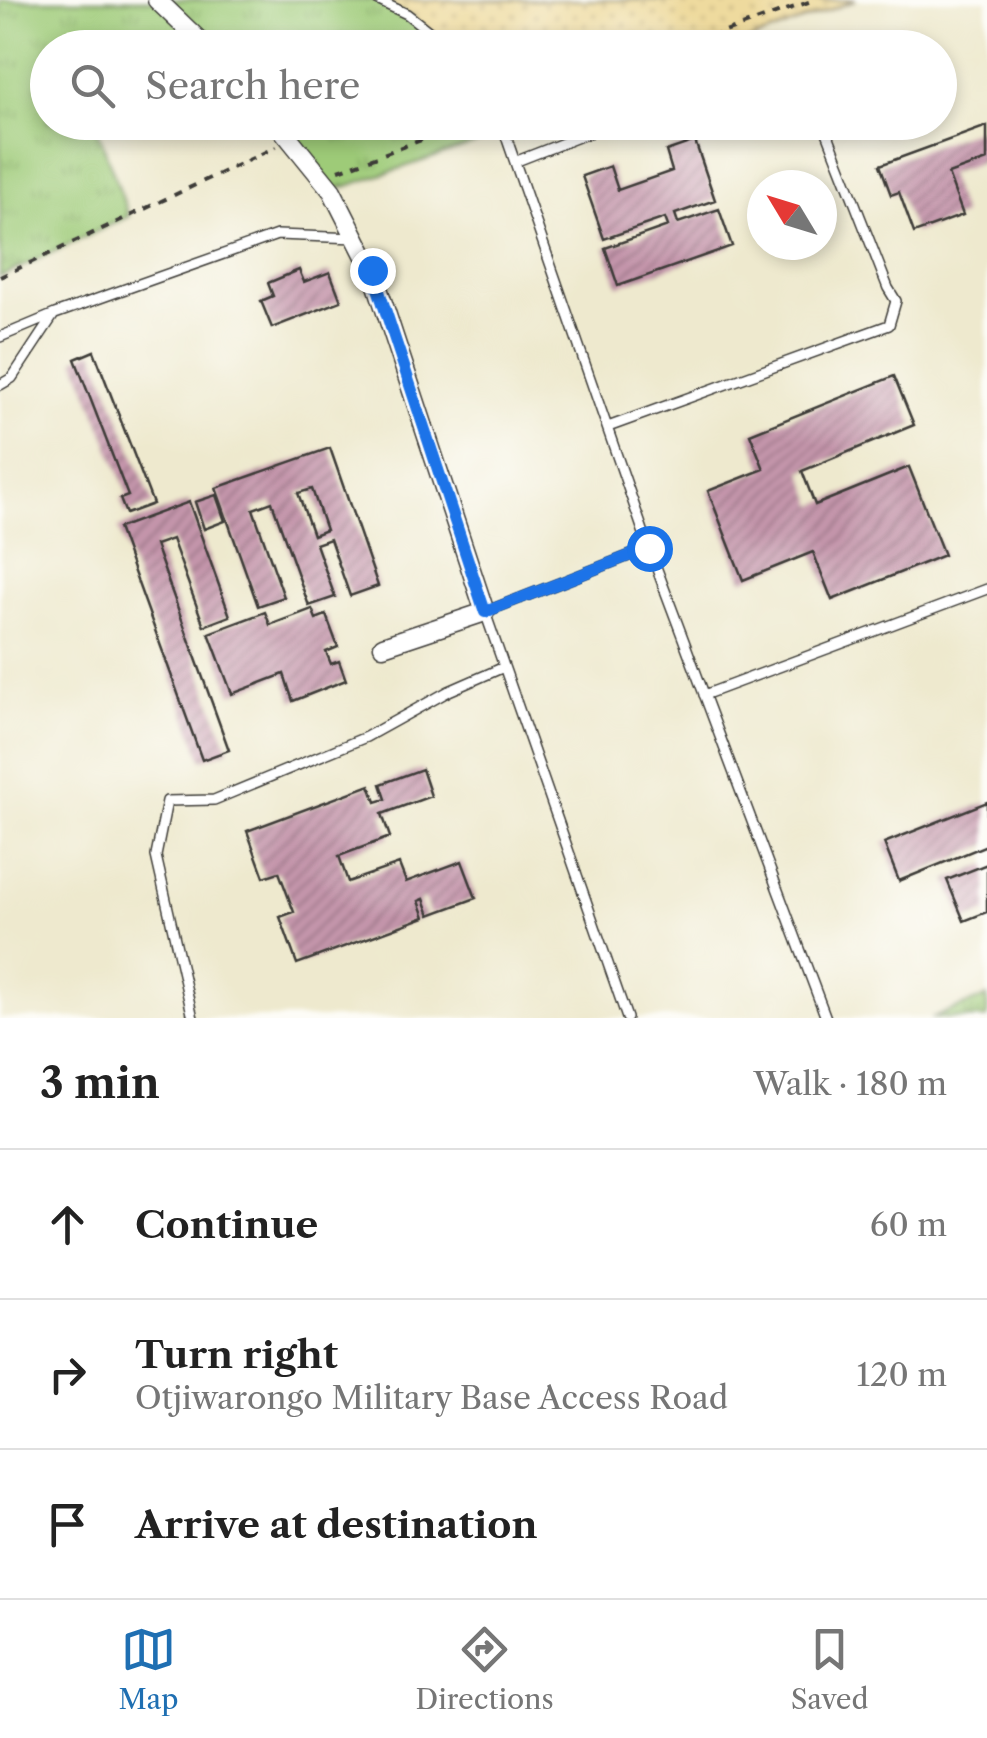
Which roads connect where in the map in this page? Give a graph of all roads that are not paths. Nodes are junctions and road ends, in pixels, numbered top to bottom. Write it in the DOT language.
graph roads {
  1 [pos="157,0"];
  2 [pos="377,0"];
  3 [pos="188,30"];
  4 [pos="428,30"];
  5 [pos="291,140"];
  6 [pos="508,140"];
  7 [pos="571,140"];
  8 [pos="831,140"];
  9 [pos="516,161"];
  10 [pos="356,238"];
  11 [pos="55,314"];
  12 [pos="0,338"];
  13 [pos="0,385"];
  14 [pos="608,427"];
  15 [pos="649,548"];
  16 [pos="987,589"];
  17 [pos="485,612"];
  18 [pos="383,646"];
  19 [pos="504,667"];
  20 [pos="704,694"];
  21 [pos="193,1018"];
  22 [pos="627,1018"];
  23 [pos="826,1018"];
  1 -- 3 [label="street"];
  2 -- 4 [label="lane"];
  5 -- 10 [label="street"];
  6 -- 9 [label="lane"];
  7 -- 9 [label="lane"];
  8 -- 14 [label="lane"];
  9 -- 14 [label="lane"];
  10 -- 11 [label="lane"];
  10 -- 17 [label="street"];
  11 -- 12 [label="lane"];
  11 -- 13 [label="lane"];
  14 -- 15 [label="lane"];
  15 -- 17 [label="lane"];
  15 -- 20 [label="lane"];
  16 -- 20 [label="lane"];
  17 -- 18 [label="street"];
  17 -- 19 [label="lane"];
  19 -- 21 [label="lane"];
  19 -- 22 [label="lane"];
  20 -- 23 [label="lane"];
}
